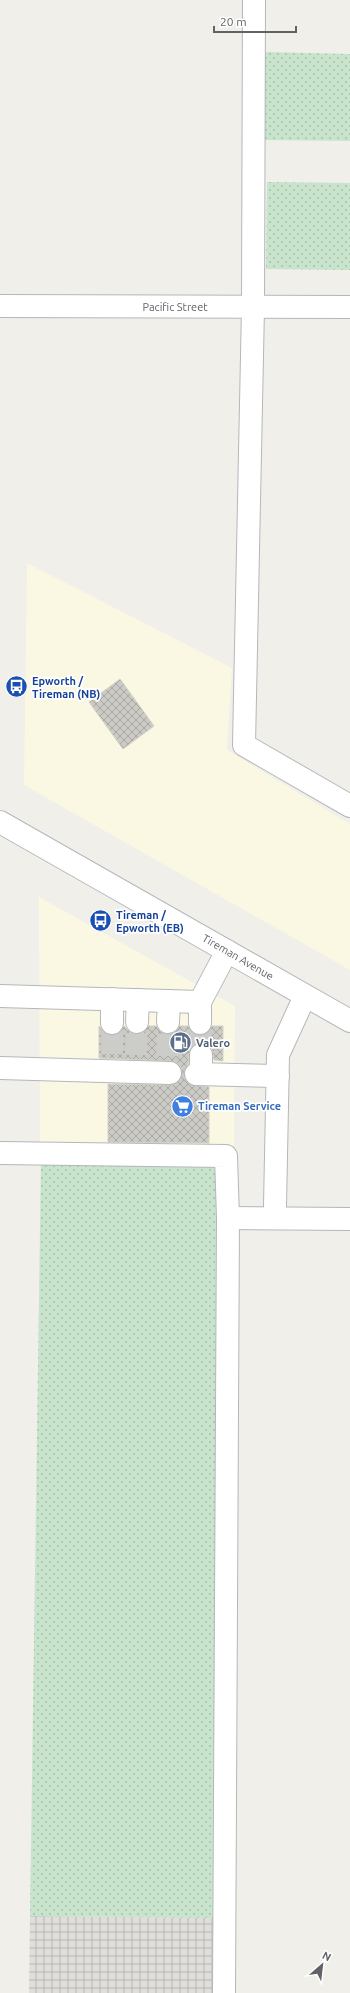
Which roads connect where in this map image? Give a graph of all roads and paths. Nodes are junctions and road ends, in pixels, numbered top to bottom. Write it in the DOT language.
graph roads {
  1 [pos="254,0"];
  2 [pos="0,306"];
  3 [pos="253,307"];
  4 [pos="350,307"];
  5 [pos="350,806"];
  6 [pos="0,822"];
  7 [pos="227,951"];
  8 [pos="0,996"];
  9 [pos="305,996"];
  10 [pos="112,999"];
  11 [pos="138,1000"];
  12 [pos="169,1001"];
  13 [pos="350,1021"];
  14 [pos="137,1022"];
  15 [pos="168,1022"];
  16 [pos="112,1023"];
  17 [pos="168,1067"];
  18 [pos="0,1068"];
  19 [pos="199,1068"];
  20 [pos="278,1076"];
  21 [pos="0,1153"];
  22 [pos="275,1206"];
  23 [pos="228,1218"];
  24 [pos="350,1219"];
  25 [pos="224,1993"];
  1 -- 3 [label="street"];
  2 -- 3 [label="street, Pacific Street"];
  3 -- 4 [label="street, Pacific Street"];
  3 -- 5 [label="street"];
  6 -- 7 [label="street, Tireman Avenue"];
  7 -- 9 [label="street, Tireman Avenue"];
  7 -- 12 [label="street"];
  8 -- 10 [label="street"];
  9 -- 13 [label="street, Tireman Avenue"];
  9 -- 20 [label="street"];
  10 -- 11 [label="street"];
  10 -- 16 [label="street"];
  11 -- 12 [label="street"];
  11 -- 14 [label="street"];
  12 -- 15 [label="street"];
  17 -- 18 [label="street"];
  19 -- 20 [label="street"];
  20 -- 22 [label="street"];
  21 -- 23 [label="street"];
  23 -- 24 [label="street"];
  23 -- 25 [label="street"];
}
